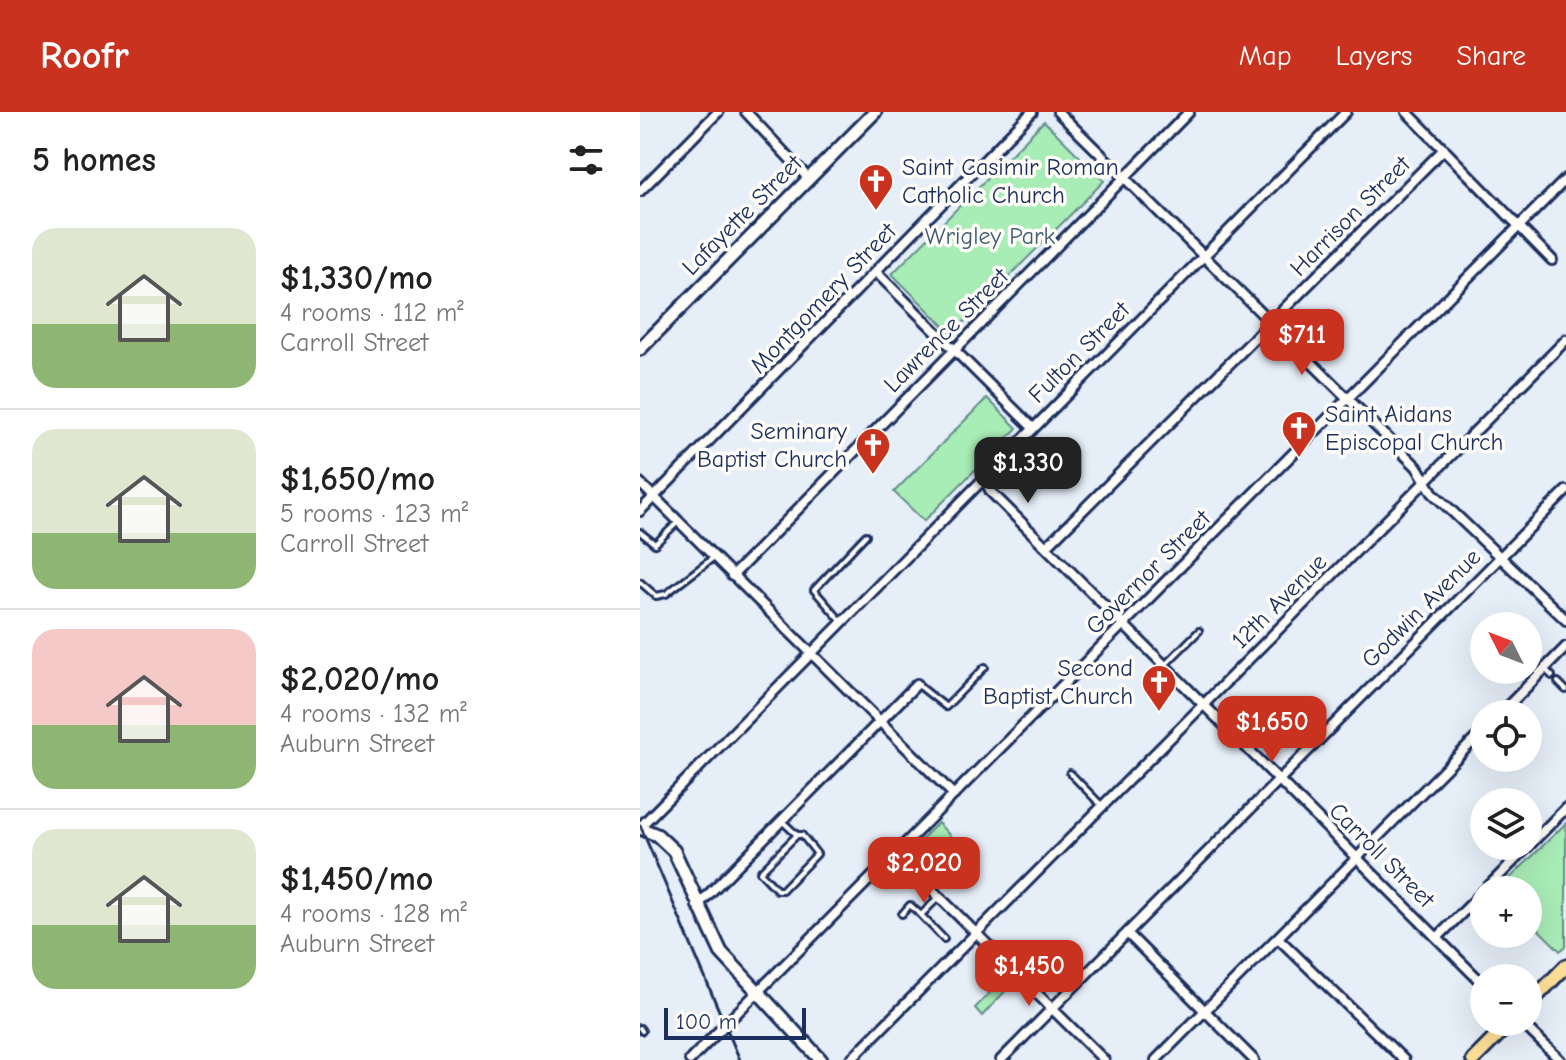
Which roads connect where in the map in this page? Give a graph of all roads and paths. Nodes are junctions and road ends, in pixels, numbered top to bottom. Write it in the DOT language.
graph roads {
  1 [pos="718,112"];
  2 [pos="746,112"];
  3 [pos="875,112"];
  4 [pos="1032,112"];
  5 [pos="1058,112"];
  6 [pos="1189,112"];
  7 [pos="1346,112"];
  8 [pos="1407,112"];
  9 [pos="1444,149"];
  10 [pos="1124,178"];
  11 [pos="809,179"];
  12 [pos="1566,179"];
  13 [pos="640,191"];
  14 [pos="1519,226"];
  15 [pos="1203,257"];
  16 [pos="1552,260"];
  17 [pos="876,272"];
  18 [pos="1271,324"];
  19 [pos="1566,340"];
  20 [pos="640,349"];
  21 [pos="954,350"];
  22 [pos="1347,400"];
  23 [pos="1032,427"];
  24 [pos="985,479"];
  25 [pos="1425,481"];
  26 [pos="640,483"];
  27 [pos="1566,491"];
  28 [pos="654,497"];
  29 [pos="640,511"];
  30 [pos="678,522"];
  31 [pos="640,532"];
  32 [pos="866,535"];
  33 [pos="1046,547"];
  34 [pos="1501,557"];
  35 [pos="713,558"];
  36 [pos="732,576"];
  37 [pos="640,582"];
  38 [pos="1566,620"];
  39 [pos="843,624"];
  40 [pos="1123,625"];
  41 [pos="1199,631"];
  42 [pos="1566,647"];
  43 [pos="812,655"];
  44 [pos="1165,666"];
  45 [pos="985,667"];
  46 [pos="1558,682"];
  47 [pos="917,684"];
  48 [pos="1566,690"];
  49 [pos="1516,700"];
  50 [pos="1204,705"];
  51 [pos="879,721"];
  52 [pos="1470,744"];
  53 [pos="1070,773"];
  54 [pos="1279,780"];
  55 [pos="954,795"];
  56 [pos="1102,806"];
  57 [pos="1566,808"];
  58 [pos="782,820"];
  59 [pos="640,828"];
  60 [pos="797,835"];
  61 [pos="896,854"];
  62 [pos="1357,858"];
  63 [pos="1498,876"];
  64 [pos="939,897"];
  65 [pos="1470,904"];
  66 [pos="697,906"];
  67 [pos="902,914"];
  68 [pos="921,915"];
  69 [pos="976,933"];
  70 [pos="1127,933"];
  71 [pos="1278,938"];
  72 [pos="1437,938"];
  73 [pos="944,939"];
  74 [pos="1566,966"];
  75 [pos="1470,971"];
  76 [pos="1542,991"];
  77 [pos="758,992"];
  78 [pos="1052,1008"];
  79 [pos="1205,1011"];
  80 [pos="1497,1036"];
  81 [pos="1535,1036"];
  82 [pos="1398,1058"];
  83 [pos="690,1060"];
  84 [pos="821,1060"];
  85 [pos="850,1060"];
  86 [pos="1001,1060"];
  87 [pos="1104,1060"];
  88 [pos="1156,1060"];
  89 [pos="1254,1060"];
  90 [pos="1473,1060"];
  91 [pos="1560,1060"];
  1 -- 13 [label="street"];
  2 -- 11 [label="street"];
  3 -- 11 [label="main road, Lafayette Street"];
  4 -- 17 [label="street, Montgomery Street"];
  5 -- 10 [label="street"];
  6 -- 10 [label="street, Lawrence Street"];
  7 -- 15 [label="street, Fulton Street"];
  8 -- 9 [label="street"];
  9 -- 14 [label="street"];
  9 -- 18 [label="street, Harrison Street"];
  10 -- 15 [label="street"];
  10 -- 21 [label="street, Lawrence Street"];
  11 -- 20 [label="main road, Lafayette Street"];
  12 -- 14 [label="street, Governor Street"];
  14 -- 16 [label="street"];
  14 -- 22 [label="street, Governor Street"];
  15 -- 18 [label="street"];
  15 -- 23 [label="street, Fulton Street"];
  17 -- 21 [label="street"];
  17 -- 28 [label="street, Montgomery Street"];
  18 -- 22 [label="street"];
  18 -- 33 [label="street, Harrison Street"];
  19 -- 25 [label="street, 12th Avenue"];
  21 -- 23 [label="street"];
  21 -- 36 [label="street, Lawrence Street"];
  22 -- 25 [label="street"];
  22 -- 40 [label="street, Governor Street"];
  23 -- 24 [label="street, Fulton Street"];
  24 -- 33 [label="street, Carroll Street"];
  24 -- 39 [label="street, Fulton Street"];
  25 -- 34 [label="street"];
  25 -- 50 [label="street, 12th Avenue"];
  26 -- 28 [label="street"];
  27 -- 34 [label="street, Godwin Avenue"];
  28 -- 29 [label="street, Montgomery Street"];
  28 -- 30 [label="street"];
  30 -- 31 [label="lane"];
  30 -- 35 [label="street"];
  32 -- 39 [label="lane"];
  33 -- 40 [label="street, Carroll Street"];
  34 -- 38 [label="street"];
  34 -- 54 [label="street, Godwin Avenue"];
  35 -- 36 [label="street"];
  35 -- 37 [label="lane"];
  36 -- 43 [label="street"];
  39 -- 43 [label="street, Fulton Street"];
  40 -- 44 [label="street, Carroll Street"];
  40 -- 55 [label="street, Governor Street"];
  41 -- 44 [label="lane"];
  42 -- 49 [label="street"];
  43 -- 51 [label="street"];
  43 -- 59 [label="street, Fulton Street"];
  44 -- 50 [label="street, Carroll Street"];
  45 -- 47 [label="lane"];
  46 -- 48 [label="lane"];
  47 -- 51 [label="street"];
  50 -- 54 [label="street, Carroll Street"];
  50 -- 56 [label="street, 12th Avenue"];
  51 -- 55 [label="street"];
  51 -- 58 [label="street"];
  52 -- 62 [label="street"];
  53 -- 56 [label="lane"];
  54 -- 62 [label="street, Carroll Street"];
  54 -- 70 [label="street, Godwin Avenue"];
  55 -- 61 [label="street, Governor Street"];
  56 -- 69 [label="street, 12th Avenue"];
  57 -- 63 [label="street"];
  58 -- 60 [label="lane"];
  58 -- 66 [label="street"];
  59 -- 66 [label="main road"];
  60 -- 60 [label="lane"];
  61 -- 64 [label="street"];
  61 -- 77 [label="street, Governor Street"];
  62 -- 71 [label="street"];
  62 -- 72 [label="street, Carroll Street"];
  64 -- 68 [label="lane"];
  64 -- 69 [label="street"];
  65 -- 72 [label="street"];
  66 -- 77 [label="main road"];
  67 -- 68 [label="lane"];
  68 -- 73 [label="lane"];
  69 -- 78 [label="street"];
  69 -- 85 [label="street, 12th Avenue"];
  70 -- 78 [label="street, Godwin Avenue"];
  70 -- 79 [label="street"];
  71 -- 79 [label="street"];
  71 -- 82 [label="street"];
  72 -- 75 [label="street, Carroll Street"];
  74 -- 76 [label="main road"];
  77 -- 83 [label="street, Governor Street"];
  77 -- 84 [label="main road"];
  78 -- 86 [label="street, Godwin Avenue"];
  78 -- 87 [label="street"];
  79 -- 88 [label="street"];
  79 -- 89 [label="street"];
  80 -- 90 [label="main road"];
  81 -- 91 [label="street"];
}
